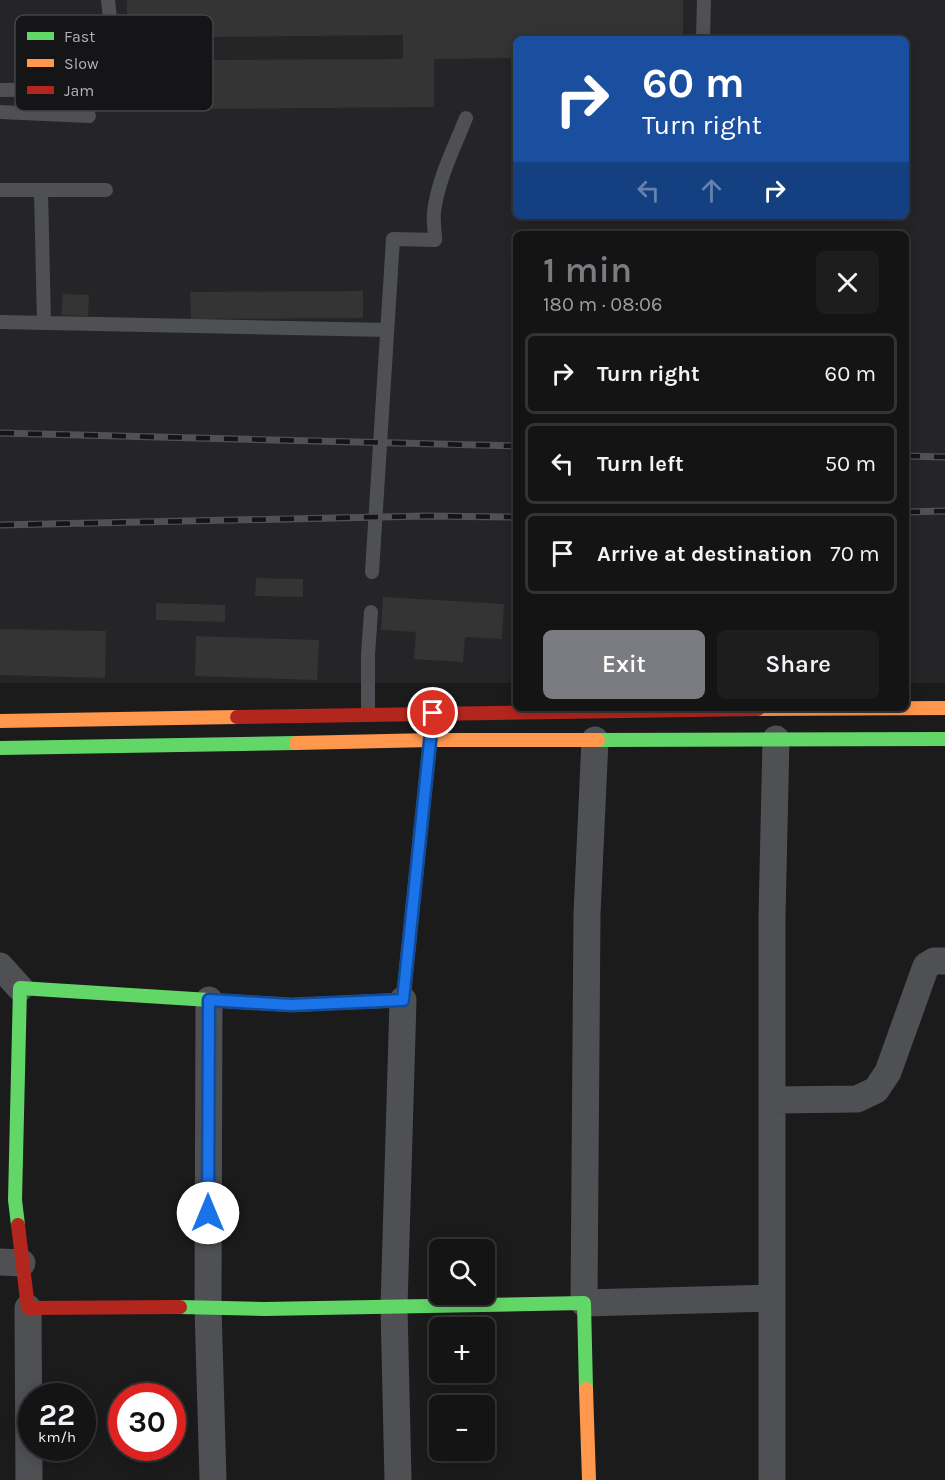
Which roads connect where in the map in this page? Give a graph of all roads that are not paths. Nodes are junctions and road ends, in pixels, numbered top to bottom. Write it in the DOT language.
graph roads {
  1 [pos="108,0"];
  2 [pos="704,0"];
  3 [pos="110,15"];
  4 [pos="703,36"];
  5 [pos="0,90"];
  6 [pos="15,90"];
  7 [pos="0,112"];
  8 [pos="89,116"];
  9 [pos="466,118"];
  10 [pos="0,190"];
  11 [pos="40,190"];
  12 [pos="106,190"];
  13 [pos="0,322"];
  14 [pos="44,323"];
  15 [pos="387,330"];
  16 [pos="372,573"];
  17 [pos="371,612"];
  18 [pos="909,708"];
  19 [pos="945,708"];
  20 [pos="565,711"];
  21 [pos="433,713"];
  22 [pos="368,715"];
  23 [pos="0,721"];
  24 [pos="776,738"];
  25 [pos="945,739"];
  26 [pos="431,740"];
  27 [pos="595,740"];
  28 [pos="0,748"];
  29 [pos="945,961"];
  30 [pos="0,966"];
  31 [pos="20,988"];
  32 [pos="209,1000"];
  33 [pos="403,1000"];
  34 [pos="772,1100"];
  35 [pos="11,1262"];
  36 [pos="772,1298"];
  37 [pos="584,1303"];
  38 [pos="208,1307"];
  39 [pos="394,1307"];
  40 [pos="28,1308"];
  41 [pos="29,1480"];
  42 [pos="213,1480"];
  43 [pos="398,1480"];
  44 [pos="588,1480"];
  45 [pos="772,1480"];
  1 -- 3 [label="lane"];
  2 -- 4 [label="lane"];
  5 -- 6 [label="lane"];
  7 -- 8 [label="lane"];
  9 -- 15 [label="lane"];
  10 -- 11 [label="lane"];
  11 -- 12 [label="lane"];
  11 -- 14 [label="lane"];
  13 -- 14 [label="lane"];
  14 -- 15 [label="lane"];
  15 -- 16 [label="lane"];
  17 -- 22 [label="lane"];
  18 -- 19 [label="street"];
  20 -- 21 [label="street"];
  21 -- 22 [label="street"];
  21 -- 26 [label="street"];
  22 -- 23 [label="street"];
  24 -- 25 [label="street"];
  24 -- 27 [label="street"];
  24 -- 34 [label="street"];
  26 -- 27 [label="street"];
  26 -- 28 [label="street"];
  26 -- 33 [label="street"];
  27 -- 37 [label="street"];
  29 -- 34 [label="street"];
  30 -- 31 [label="street"];
  31 -- 32 [label="street"];
  31 -- 35 [label="street"];
  32 -- 33 [label="street"];
  32 -- 38 [label="street"];
  33 -- 39 [label="street"];
  34 -- 36 [label="street"];
  35 -- 40 [label="street"];
  36 -- 37 [label="street"];
  36 -- 45 [label="street"];
  37 -- 39 [label="street"];
  37 -- 44 [label="street"];
  38 -- 39 [label="street"];
  38 -- 40 [label="street"];
  38 -- 42 [label="street"];
  39 -- 43 [label="street"];
  40 -- 41 [label="street"];
}
